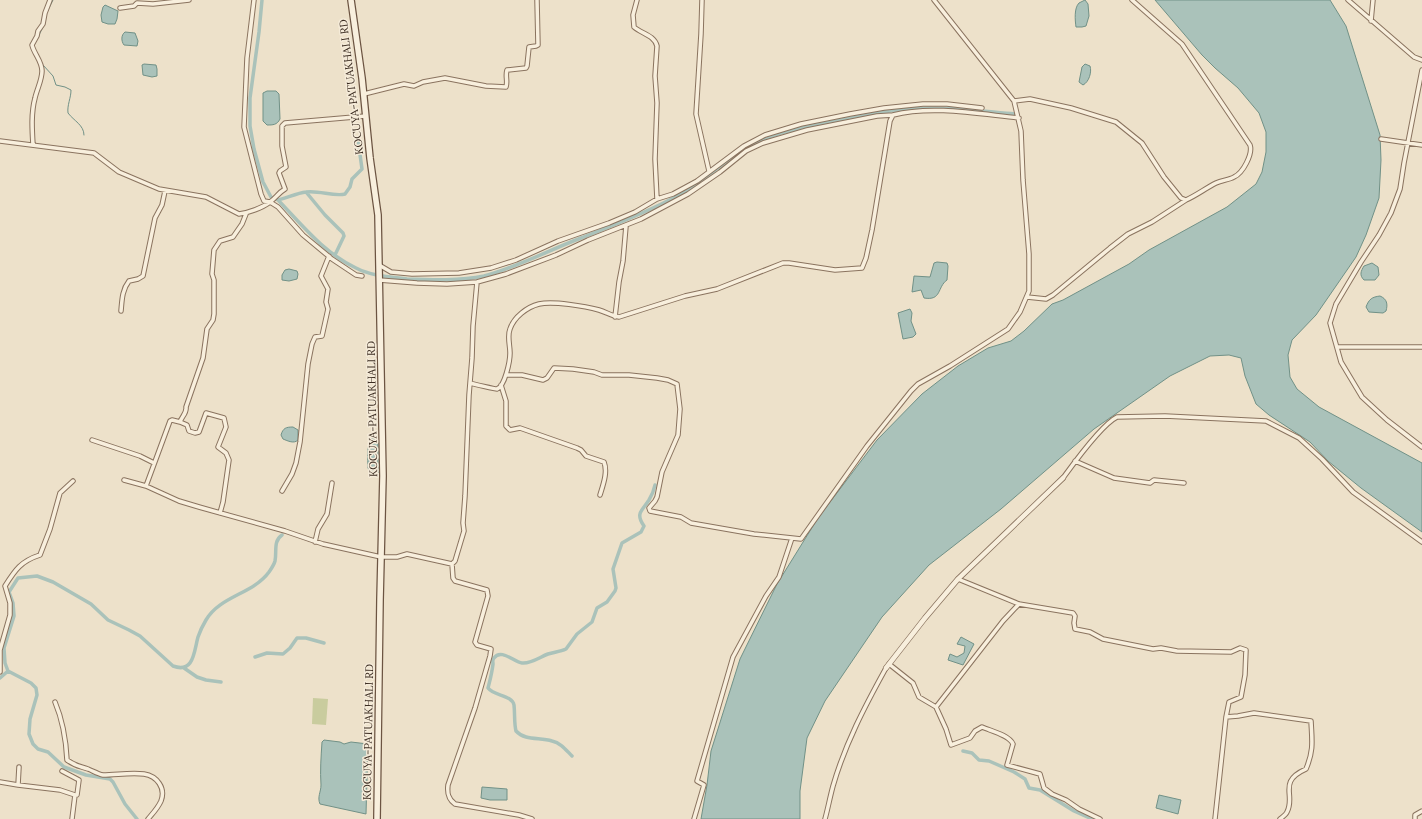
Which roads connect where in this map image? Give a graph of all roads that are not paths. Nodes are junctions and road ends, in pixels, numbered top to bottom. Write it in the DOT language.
graph roads {
  1 [pos="50,0"];
  2 [pos="190,0"];
  3 [pos="254,0"];
  4 [pos="351,0"];
  5 [pos="537,0"];
  6 [pos="637,0"];
  7 [pos="702,0"];
  8 [pos="934,0"];
  9 [pos="1132,0"];
  10 [pos="1348,0"];
  11 [pos="1373,0"];
  12 [pos="120,8"];
  13 [pos="1371,21"];
  14 [pos="1422,60"];
  15 [pos="1422,70"];
  16 [pos="364,94"];
  17 [pos="1014,101"];
  18 [pos="982,108"];
  19 [pos="893,115"];
  20 [pos="366,116"];
  21 [pos="1019,118"];
  22 [pos="1381,139"];
  23 [pos="0,141"];
  24 [pos="1407,143"];
  25 [pos="33,145"];
  26 [pos="1422,145"];
  27 [pos="709,171"];
  28 [pos="165,191"];
  29 [pos="657,199"];
  30 [pos="1186,200"];
  31 [pos="272,201"];
  32 [pos="246,214"];
  33 [pos="626,226"];
  34 [pos="329,256"];
  35 [pos="379,266"];
  36 [pos="362,276"];
  37 [pos="379,279"];
  38 [pos="477,282"];
  39 [pos="1027,297"];
  40 [pos="121,311"];
  41 [pos="615,317"];
  42 [pos="1337,347"];
  43 [pos="1422,347"];
  44 [pos="506,375"];
  45 [pos="470,383"];
  46 [pos="501,385"];
  47 [pos="180,422"];
  48 [pos="92,440"];
  49 [pos="1422,447"];
  50 [pos="1075,461"];
  51 [pos="154,463"];
  52 [pos="1063,478"];
  53 [pos="124,480"];
  54 [pos="73,481"];
  55 [pos="332,483"];
  56 [pos="1184,483"];
  57 [pos="146,486"];
  58 [pos="282,491"];
  59 [pos="600,495"];
  60 [pos="220,513"];
  61 [pos="792,538"];
  62 [pos="315,542"];
  63 [pos="1422,542"];
  64 [pos="381,557"];
  65 [pos="452,564"];
  66 [pos="958,579"];
  67 [pos="1019,604"];
  68 [pos="889,664"];
  69 [pos="886,668"];
  70 [pos="0,672"];
  71 [pos="55,702"];
  72 [pos="936,706"];
  73 [pos="1226,717"];
  74 [pos="18,767"];
  75 [pos="62,771"];
  76 [pos="0,782"];
  77 [pos="18,785"];
  78 [pos="75,794"];
  79 [pos="1422,811"];
  80 [pos="72,819"];
  81 [pos="148,819"];
  82 [pos="377,819"];
  83 [pos="532,819"];
  84 [pos="694,819"];
  85 [pos="825,819"];
  86 [pos="1100,819"];
  87 [pos="1215,819"];
  88 [pos="1280,819"];
  89 [pos="1415,819"];
  1 -- 25 [label="street"];
  2 -- 12 [label="street"];
  3 -- 31 [label="street"];
  4 -- 16 [label="main road, KOCUYA-PATUAKHALI RD"];
  5 -- 16 [label="street"];
  6 -- 29 [label="street"];
  7 -- 27 [label="street"];
  8 -- 17 [label="street"];
  9 -- 30 [label="street"];
  10 -- 13 [label="street"];
  11 -- 13 [label="street"];
  13 -- 14 [label="street"];
  15 -- 24 [label="street"];
  16 -- 20 [label="main road, KOCUYA-PATUAKHALI RD"];
  17 -- 21 [label="street"];
  17 -- 30 [label="street"];
  18 -- 27 [label="street"];
  19 -- 21 [label="street"];
  19 -- 33 [label="street"];
  19 -- 41 [label="street"];
  20 -- 31 [label="street"];
  20 -- 35 [label="main road, KOCUYA-PATUAKHALI RD"];
  21 -- 39 [label="street"];
  22 -- 24 [label="street"];
  23 -- 25 [label="street"];
  24 -- 26 [label="street"];
  24 -- 42 [label="street"];
  25 -- 28 [label="street"];
  27 -- 29 [label="street"];
  28 -- 31 [label="street"];
  28 -- 40 [label="street"];
  29 -- 35 [label="street"];
  30 -- 39 [label="street"];
  31 -- 34 [label="street"];
  32 -- 47 [label="street"];
  33 -- 38 [label="street"];
  33 -- 41 [label="street"];
  34 -- 36 [label="street"];
  34 -- 58 [label="street"];
  35 -- 37 [label="main road, KOCUYA-PATUAKHALI RD"];
  37 -- 38 [label="street"];
  37 -- 64 [label="main road, KOCUYA-PATUAKHALI RD"];
  38 -- 45 [label="street"];
  39 -- 61 [label="street"];
  41 -- 44 [label="street"];
  42 -- 43 [label="street"];
  42 -- 49 [label="street"];
  44 -- 46 [label="street"];
  44 -- 61 [label="street"];
  45 -- 46 [label="street"];
  45 -- 65 [label="street"];
  46 -- 59 [label="street"];
  47 -- 51 [label="street"];
  47 -- 60 [label="street"];
  48 -- 51 [label="street"];
  50 -- 52 [label="street"];
  50 -- 56 [label="street"];
  50 -- 63 [label="street"];
  51 -- 57 [label="street"];
  52 -- 66 [label="street"];
  53 -- 57 [label="street"];
  54 -- 70 [label="street"];
  55 -- 62 [label="street"];
  57 -- 60 [label="street"];
  60 -- 62 [label="street"];
  61 -- 84 [label="street"];
  62 -- 64 [label="street"];
  64 -- 65 [label="street"];
  64 -- 82 [label="main road, KOCUYA-PATUAKHALI RD"];
  65 -- 83 [label="street"];
  66 -- 67 [label="street"];
  66 -- 68 [label="street"];
  67 -- 72 [label="street"];
  67 -- 73 [label="street"];
  68 -- 69 [label="street"];
  68 -- 72 [label="street"];
  69 -- 85 [label="street"];
  71 -- 81 [label="street"];
  72 -- 86 [label="street"];
  73 -- 87 [label="street"];
  73 -- 88 [label="street"];
  74 -- 77 [label="street"];
  75 -- 78 [label="street"];
  76 -- 77 [label="street"];
  77 -- 78 [label="street"];
  78 -- 80 [label="street"];
  79 -- 89 [label="street"];
}
